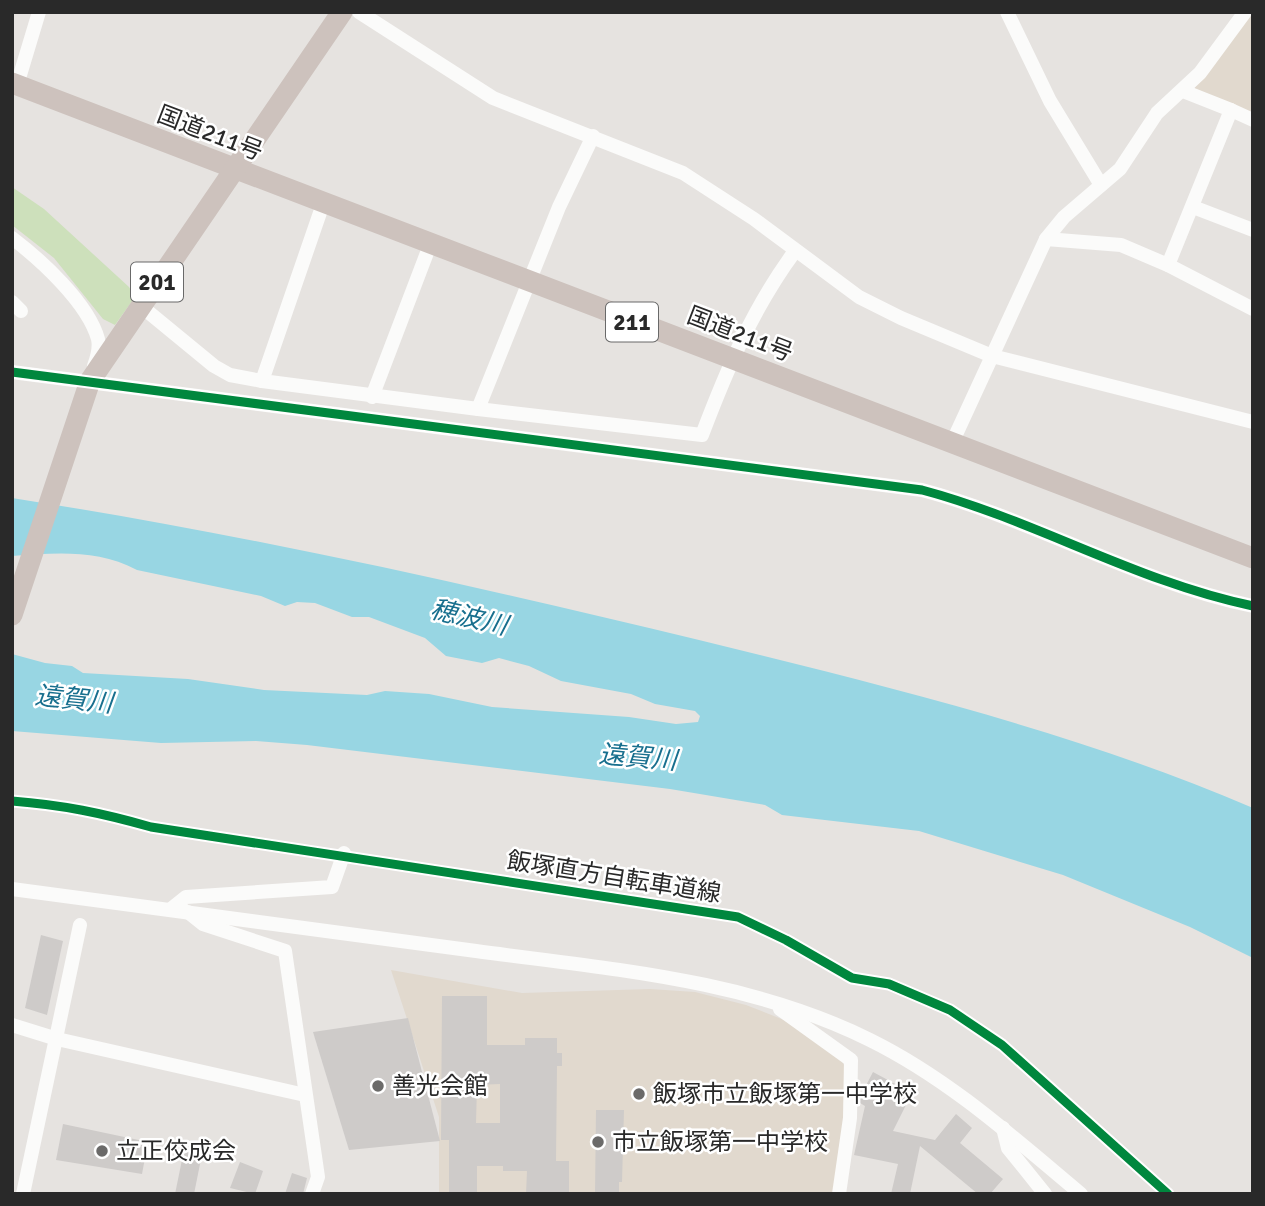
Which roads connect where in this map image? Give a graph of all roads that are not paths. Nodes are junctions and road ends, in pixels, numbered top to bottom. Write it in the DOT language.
graph roads {
  1 [pos="39,12"];
  2 [pos="342,12"];
  3 [pos="359,12"];
  4 [pos="1007,12"];
  5 [pos="1245,12"];
  6 [pos="15,84"];
  7 [pos="1183,91"];
  8 [pos="1231,110"];
  9 [pos="1253,120"];
  10 [pos="593,136"];
  11 [pos="235,171"];
  12 [pos="1101,184"];
  13 [pos="323,204"];
  14 [pos="1193,207"];
  15 [pos="1253,230"];
  16 [pos="12,238"];
  17 [pos="1046,239"];
  18 [pos="430,245"];
  19 [pos="795,251"];
  20 [pos="1168,265"];
  21 [pos="528,283"];
  22 [pos="141,306"];
  23 [pos="1253,309"];
  24 [pos="992,356"];
  25 [pos="731,359"];
  26 [pos="12,372"];
  27 [pos="262,381"];
  28 [pos="86,388"];
  29 [pos="372,397"];
  30 [pos="478,409"];
  31 [pos="1253,422"];
  32 [pos="952,443"];
  33 [pos="1253,558"];
  34 [pos="1253,606"];
  35 [pos="12,615"];
  36 [pos="344,853"];
  37 [pos="12,888"];
  38 [pos="171,909"];
  39 [pos="187,911"];
  40 [pos="80,925"];
  41 [pos="772,1003"];
  42 [pos="12,1025"];
  43 [pos="57,1039"];
  44 [pos="306,1095"];
  45 [pos="1003,1128"];
  46 [pos="23,1194"];
  47 [pos="312,1194"];
  48 [pos="839,1194"];
  49 [pos="1045,1194"];
  50 [pos="1081,1194"];
  1 -- 6 [label="street"];
  2 -- 11 [label="highway, 201"];
  3 -- 10 [label="street"];
  4 -- 12 [label="street"];
  5 -- 7 [label="street"];
  6 -- 11 [label="highway, 国道211号 / 211"];
  7 -- 8 [label="street"];
  7 -- 12 [label="street"];
  8 -- 9 [label="street"];
  8 -- 14 [label="street"];
  10 -- 19 [label="street"];
  10 -- 21 [label="street"];
  11 -- 13 [label="highway, 国道211号 / 211"];
  11 -- 22 [label="highway, 201"];
  12 -- 17 [label="street"];
  13 -- 18 [label="highway, 国道211号 / 211"];
  13 -- 27 [label="street"];
  14 -- 15 [label="street"];
  14 -- 20 [label="street"];
  16 -- 28 [label="street"];
  17 -- 20 [label="street"];
  17 -- 24 [label="street"];
  18 -- 21 [label="highway, 国道211号 / 211"];
  18 -- 29 [label="street"];
  19 -- 24 [label="street"];
  19 -- 25 [label="street"];
  20 -- 23 [label="street"];
  21 -- 25 [label="highway, 国道211号 / 211"];
  21 -- 30 [label="street"];
  22 -- 27 [label="street"];
  22 -- 28 [label="highway, 201"];
  24 -- 31 [label="street"];
  24 -- 32 [label="street"];
  25 -- 30 [label="street"];
  25 -- 32 [label="highway, 国道211号 / 211"];
  26 -- 28 [label="street"];
  27 -- 29 [label="street"];
  28 -- 34 [label="street"];
  28 -- 35 [label="highway, 201"];
  29 -- 30 [label="street"];
  32 -- 33 [label="highway, 国道211号 / 211"];
  36 -- 38 [label="street"];
  37 -- 38 [label="street"];
  38 -- 39 [label="street"];
  39 -- 41 [label="street"];
  39 -- 44 [label="street"];
  40 -- 43 [label="street"];
  41 -- 45 [label="street"];
  41 -- 48 [label="street"];
  42 -- 43 [label="street"];
  43 -- 44 [label="street"];
  43 -- 46 [label="street"];
  44 -- 47 [label="street"];
  45 -- 49 [label="street"];
  45 -- 50 [label="street"];
}
